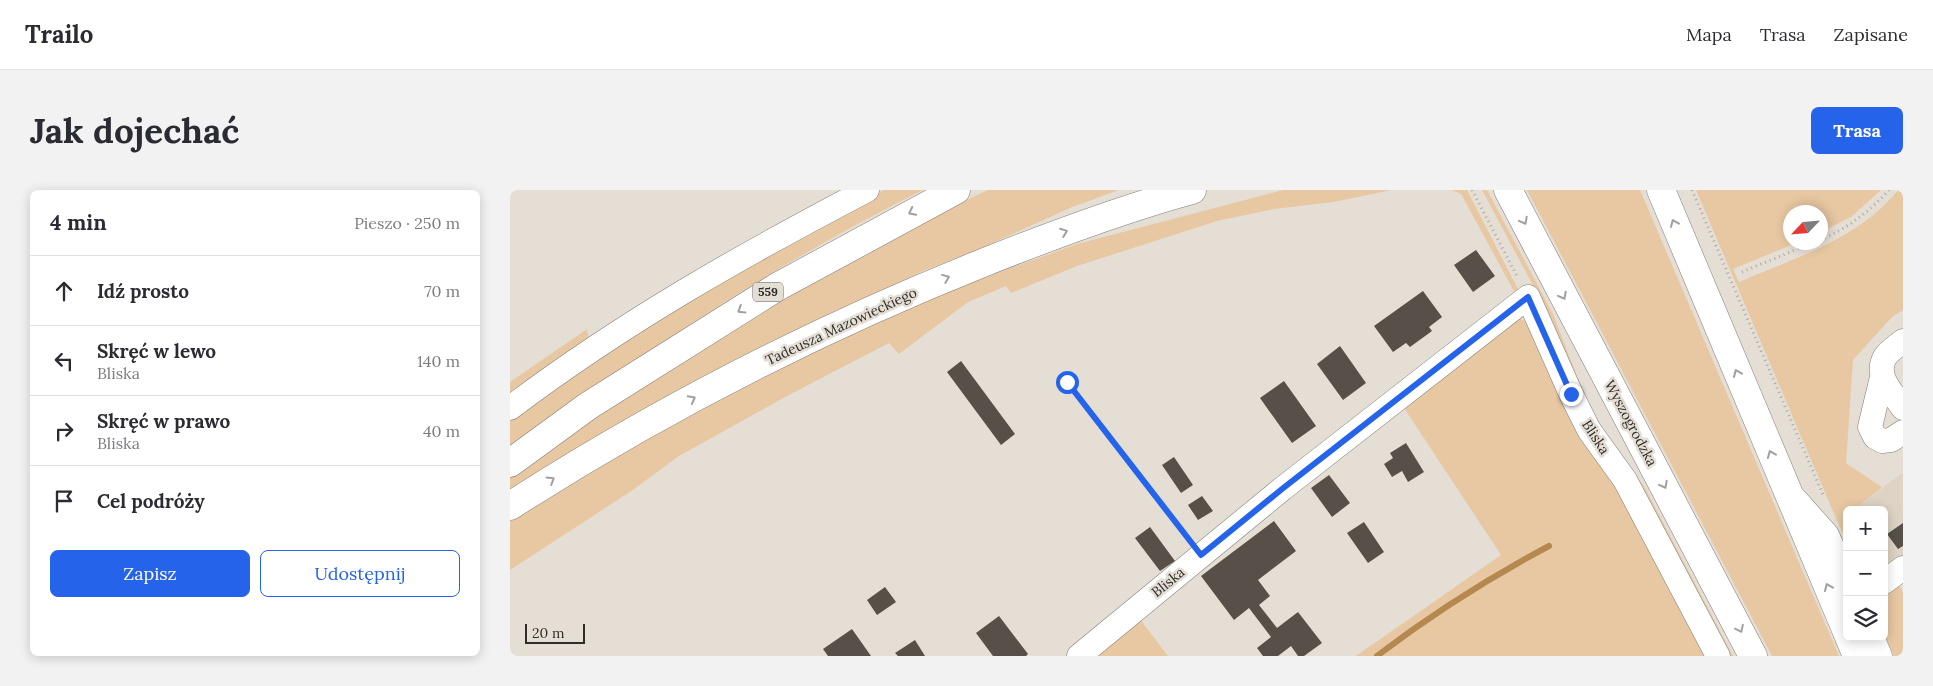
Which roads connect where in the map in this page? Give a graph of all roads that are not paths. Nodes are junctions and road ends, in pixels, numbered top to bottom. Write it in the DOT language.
graph roads {
  1 [pos="867,190"];
  2 [pos="956,190"];
  3 [pos="1192,190"];
  4 [pos="1508,190"];
  5 [pos="1661,190"];
  6 [pos="1903,341"];
  7 [pos="1882,378"];
  8 [pos="510,408"];
  9 [pos="1903,408"];
  10 [pos="1903,432"];
  11 [pos="510,463"];
  12 [pos="1787,490"];
  13 [pos="510,506"];
  14 [pos="1903,568"];
  15 [pos="1843,572"];
  16 [pos="1888,579"];
  17 [pos="1843,623"];
  18 [pos="1851,641"];
  19 [pos="1874,641"];
  20 [pos="1079,656"];
  21 [pos="1718,656"];
  22 [pos="1753,656"];
  23 [pos="1857,656"];
  24 [pos="1880,656"];
  1 -- 8 [label="street"];
  2 -- 11 [label="main road, 559, one-way"];
  13 -- 3 [label="main road, Tadeusza Mazowieckiego, one-way"];
  4 -- 22 [label="main road, Wyszogrodzka, one-way"];
  12 -- 5 [label="main road, one-way"];
  6 -- 7 [label="street"];
  7 -- 9 [label="street"];
  7 -- 10 [label="street"];
  12 -- 15 [label="street"];
  17 -- 12 [label="main road, one-way"];
  14 -- 16 [label="street"];
  18 -- 23 [label="main road"];
  19 -- 24 [label="street"];
  20 -- 21 [label="street, Bliska"];
}
